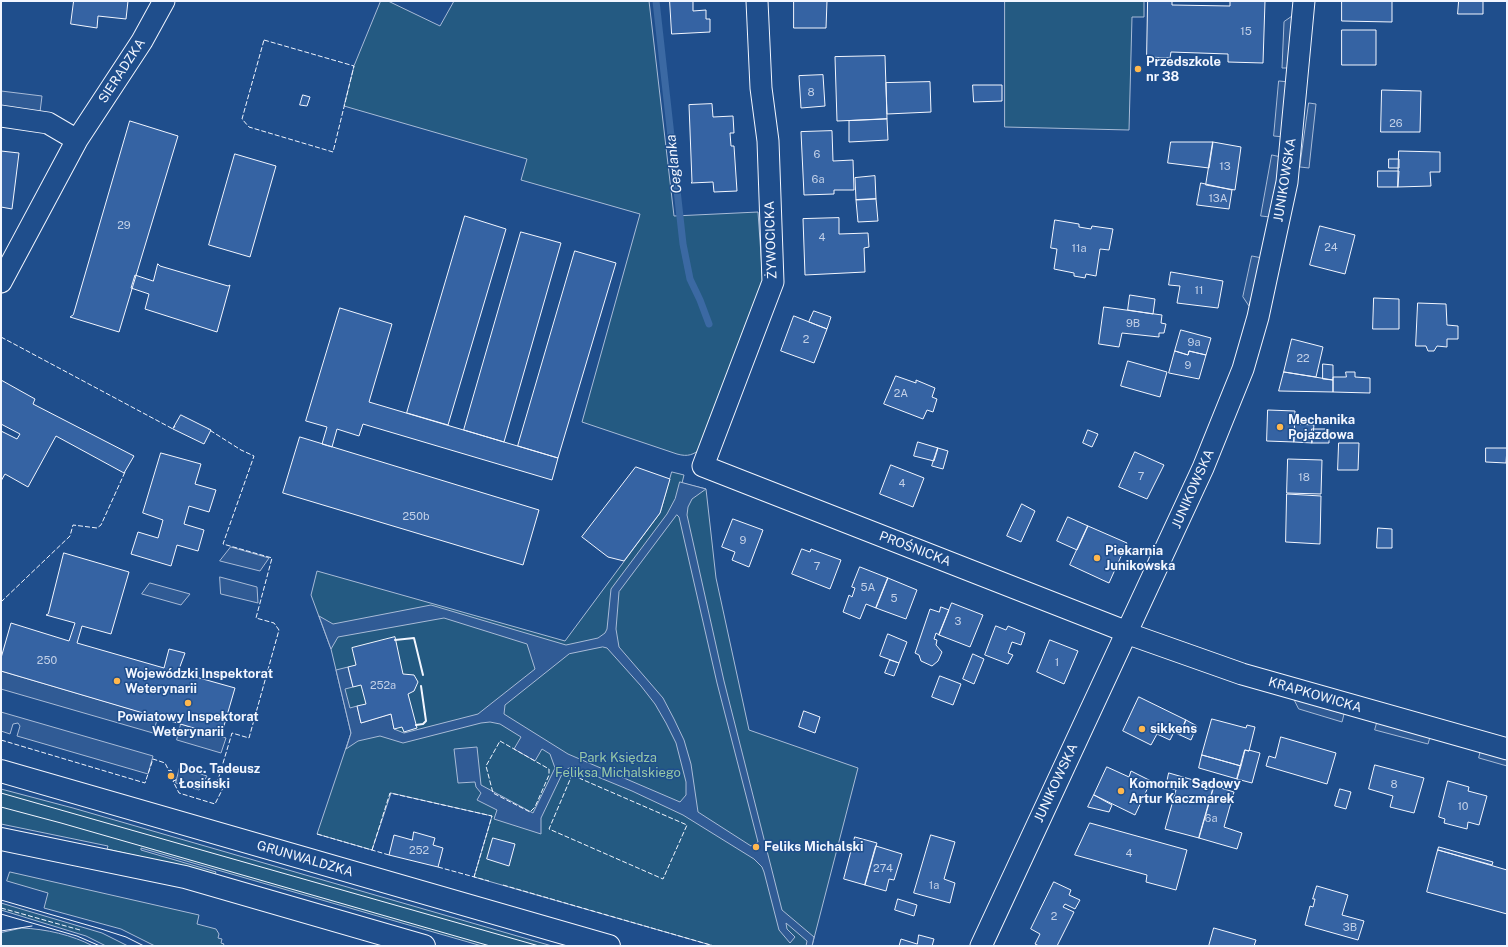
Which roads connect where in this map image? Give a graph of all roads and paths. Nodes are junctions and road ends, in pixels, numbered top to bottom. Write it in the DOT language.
graph roads {
  1 [pos="164,1"];
  2 [pos="757,1"];
  3 [pos="1304,1"];
  4 [pos="1,116"];
  5 [pos="77,140"];
  6 [pos="1,282"];
  7 [pos="703,466"];
  8 [pos="1126,634"];
  9 [pos="1507,749"];
  10 [pos="1,771"];
  11 [pos="1,839"];
  12 [pos="424,946"];
  13 [pos="609,946"];
  14 [pos="981,946"];
  1 -- 5 [label="street, SIERADZKA"];
  2 -- 7 [label="street, ŻYWOCICKA"];
  3 -- 8 [label="street, JUNIKOWSKA"];
  4 -- 5 [label="street"];
  5 -- 6 [label="street, SIERADZKA"];
  7 -- 8 [label="street, PROŚNICKA"];
  8 -- 9 [label="street, KRAPKOWICKA"];
  8 -- 14 [label="street, JUNIKOWSKA"];
  10 -- 13 [label="street, GRUNWALDZKA"];
  11 -- 12 [label="street"];
}
